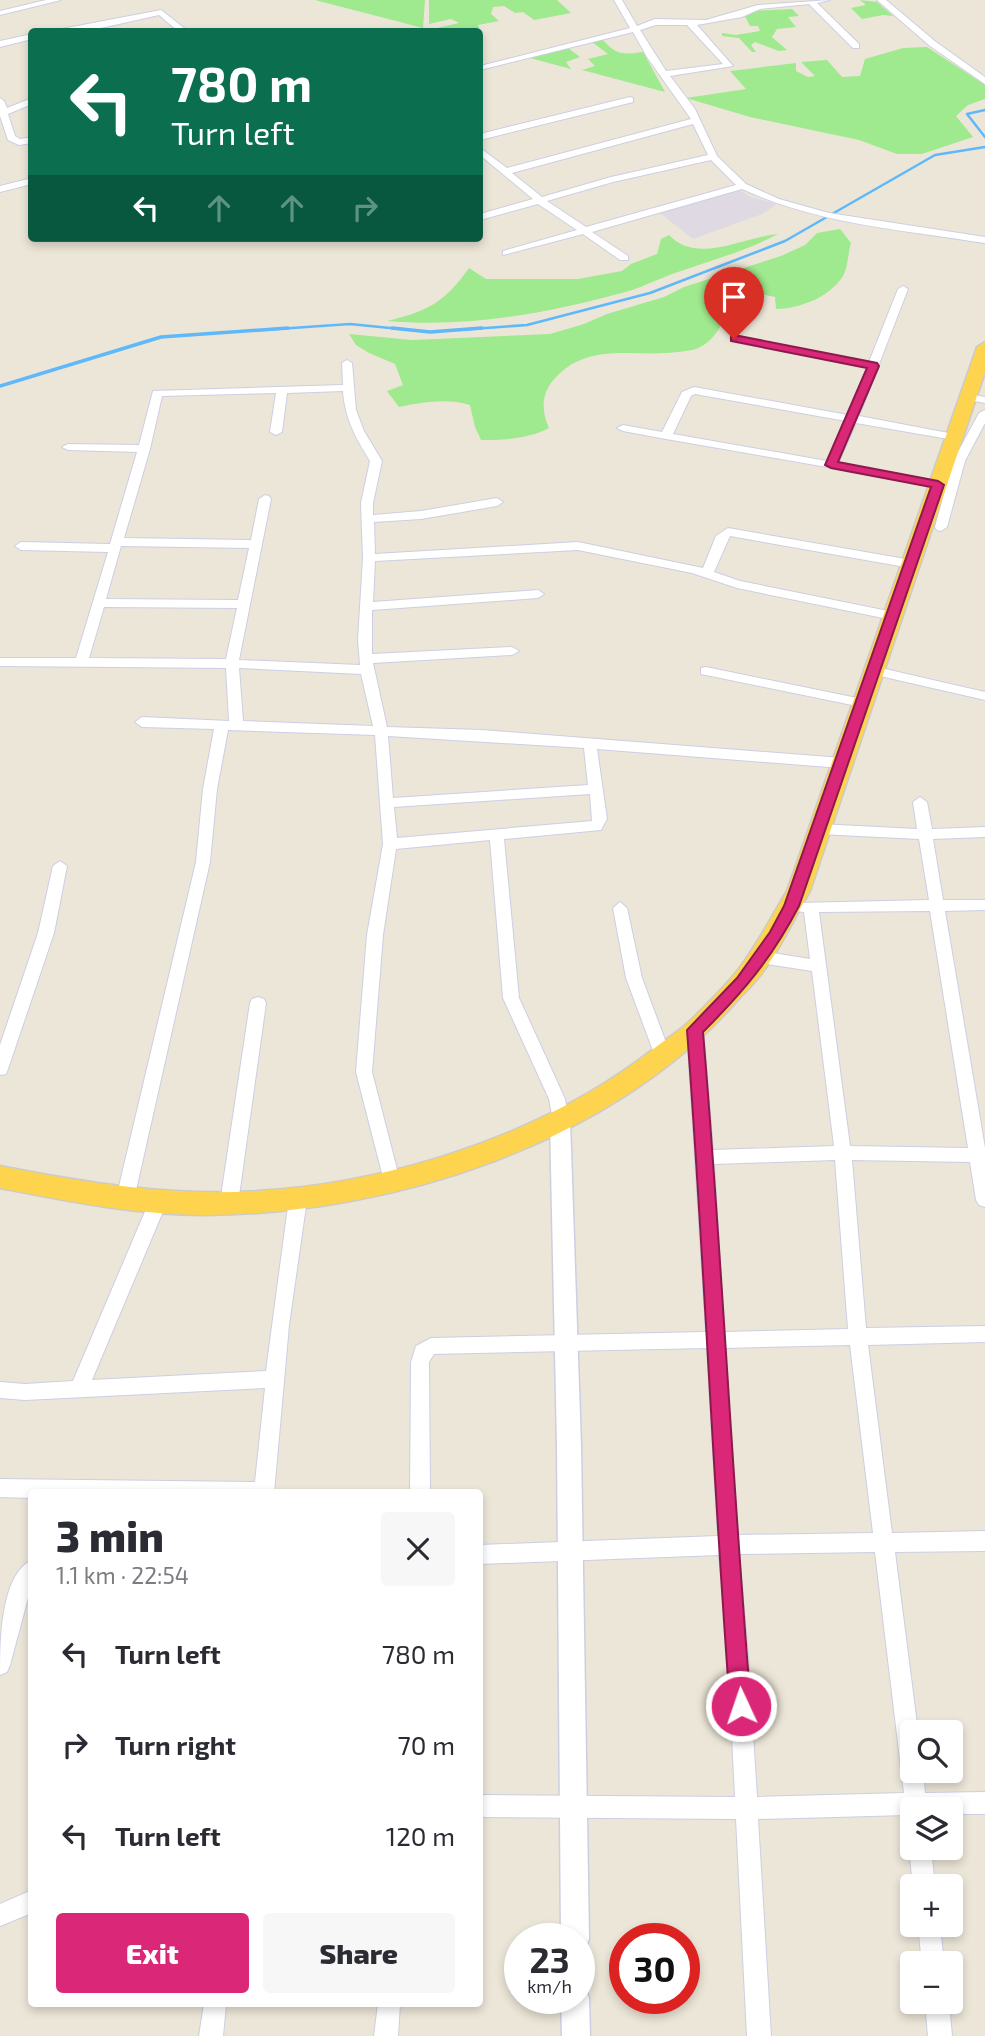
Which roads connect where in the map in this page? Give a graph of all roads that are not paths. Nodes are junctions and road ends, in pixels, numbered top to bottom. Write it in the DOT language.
graph roads {
  1 [pos="57,0"];
  2 [pos="618,0"];
  3 [pos="827,0"];
  4 [pos="881,0"];
  5 [pos="810,1"];
  6 [pos="0,13"];
  7 [pos="691,23"];
  8 [pos="84,28"];
  9 [pos="180,28"];
  10 [pos="636,30"];
  11 [pos="28,37"];
  12 [pos="0,44"];
  13 [pos="856,46"];
  14 [pos="483,67"];
  15 [pos="664,74"];
  16 [pos="985,81"];
  17 [pos="630,100"];
  18 [pos="0,101"];
  19 [pos="28,103"];
  20 [pos="5,112"];
  21 [pos="695,120"];
  22 [pos="483,136"];
  23 [pos="28,141"];
  24 [pos="483,154"];
  25 [pos="713,157"];
  26 [pos="504,172"];
  27 [pos="28,182"];
  28 [pos="743,186"];
  29 [pos="0,189"];
  30 [pos="541,201"];
  31 [pos="483,216"];
  32 [pos="584,230"];
  33 [pos="985,240"];
  34 [pos="507,253"];
  35 [pos="624,258"];
  36 [pos="903,289"];
  37 [pos="734,339"];
  38 [pos="985,346"];
  39 [pos="347,363"];
  40 [pos="873,366"];
  41 [pos="348,388"];
  42 [pos="282,389"];
  43 [pos="976,398"];
  44 [pos="985,413"];
  45 [pos="853,417"];
  46 [pos="623,428"];
  47 [pos="276,432"];
  48 [pos="666,436"];
  49 [pos="954,437"];
  50 [pos="68,447"];
  51 [pos="144,449"];
  52 [pos="831,465"];
  53 [pos="938,485"];
  54 [pos="265,499"];
  55 [pos="497,502"];
  56 [pos="368,519"];
  57 [pos="941,527"];
  58 [pos="257,544"];
  59 [pos="115,545"];
  60 [pos="21,546"];
  61 [pos="369,558"];
  62 [pos="911,564"];
  63 [pos="706,573"];
  64 [pos="538,594"];
  65 [pos="99,603"];
  66 [pos="245,604"];
  67 [pos="366,607"];
  68 [pos="893,616"];
  69 [pos="512,651"];
  70 [pos="2,662"];
  71 [pos="82,662"];
  72 [pos="232,664"];
  73 [pos="366,665"];
  74 [pos="872,670"];
  75 [pos="706,671"];
  76 [pos="0,677"];
  77 [pos="985,696"];
  78 [pos="862,703"];
  79 [pos="142,722"];
  80 [pos="229,725"];
  81 [pos="381,730"];
  82 [pos="590,744"];
  83 [pos="842,763"];
  84 [pos="595,789"];
  85 [pos="920,802"];
  86 [pos="387,803"];
  87 [pos="819,829"];
  88 [pos="985,832"];
  89 [pos="925,834"];
  90 [pos="497,836"];
  91 [pos="390,844"];
  92 [pos="61,866"];
  93 [pos="985,905"];
  94 [pos="937,906"];
  95 [pos="801,907"];
  96 [pos="620,908"];
  97 [pos="761,957"];
  98 [pos="820,966"];
  99 [pos="258,1003"];
  100 [pos="695,1030"];
  101 [pos="663,1056"];
  102 [pos="0,1069"];
  103 [pos="560,1120"];
  104 [pos="843,1153"];
  105 [pos="981,1155"];
  106 [pos="705,1157"];
  107 [pos="0,1177"];
  108 [pos="392,1181"];
  109 [pos="124,1199"];
  110 [pos="298,1199"];
  111 [pos="985,1200"];
  112 [pos="158,1202"];
  113 [pos="229,1203"];
  114 [pos="985,1334"];
  115 [pos="858,1336"];
  116 [pos="714,1338"];
  117 [pos="565,1342"];
  118 [pos="274,1379"];
  119 [pos="79,1388"];
  120 [pos="0,1390"];
  121 [pos="0,1488"];
  122 [pos="66,1489"];
  123 [pos="264,1489"];
  124 [pos="420,1489"];
  125 [pos="985,1541"];
  126 [pos="885,1543"];
  127 [pos="728,1545"];
  128 [pos="571,1553"];
  129 [pos="483,1555"];
  130 [pos="28,1572"];
  131 [pos="0,1665"];
  132 [pos="906,1720"];
  133 [pos="985,1803"];
  134 [pos="574,1804"];
  135 [pos="963,1804"];
  136 [pos="483,1806"];
  137 [pos="900,1806"];
  138 [pos="746,1808"];
  139 [pos="28,1903"];
  140 [pos="0,1915"];
  141 [pos="575,1923"];
  142 [pos="215,2007"];
  143 [pos="388,2007"];
  144 [pos="576,2014"];
  145 [pos="938,2014"];
  146 [pos="211,2036"];
  147 [pos="386,2036"];
  148 [pos="576,2036"];
  149 [pos="759,2036"];
  150 [pos="940,2036"];
  1 -- 6 [label="street"];
  2 -- 10 [label="street"];
  3 -- 5 [label="street"];
  4 -- 16 [label="street"];
  5 -- 7 [label="street"];
  5 -- 13 [label="street"];
  7 -- 10 [label="street"];
  7 -- 15 [label="street"];
  8 -- 9 [label="street"];
  10 -- 14 [label="street"];
  10 -- 15 [label="street"];
  11 -- 12 [label="street"];
  15 -- 21 [label="street"];
  17 -- 22 [label="street"];
  18 -- 20 [label="street"];
  19 -- 20 [label="street"];
  20 -- 23 [label="street"];
  21 -- 25 [label="street"];
  21 -- 26 [label="street"];
  24 -- 26 [label="street"];
  25 -- 28 [label="street"];
  25 -- 30 [label="street"];
  26 -- 30 [label="street"];
  27 -- 29 [label="street"];
  28 -- 32 [label="street"];
  28 -- 33 [label="street"];
  30 -- 31 [label="street"];
  30 -- 32 [label="street"];
  32 -- 34 [label="street"];
  32 -- 35 [label="street"];
  36 -- 40 [label="street"];
  37 -- 40 [label="street"];
  38 -- 43 [label="highway"];
  39 -- 41 [label="street"];
  40 -- 45 [label="street"];
  41 -- 42 [label="street"];
  41 -- 56 [label="street"];
  42 -- 47 [label="street"];
  42 -- 51 [label="street"];
  43 -- 49 [label="highway"];
  44 -- 57 [label="street"];
  45 -- 48 [label="street"];
  45 -- 49 [label="street"];
  45 -- 52 [label="street"];
  46 -- 48 [label="street"];
  48 -- 52 [label="street"];
  49 -- 53 [label="highway"];
  50 -- 51 [label="street"];
  51 -- 59 [label="street"];
  52 -- 53 [label="street"];
  53 -- 62 [label="highway"];
  54 -- 58 [label="street"];
  55 -- 56 [label="street"];
  56 -- 61 [label="street"];
  58 -- 59 [label="street"];
  58 -- 66 [label="street"];
  59 -- 60 [label="street"];
  59 -- 65 [label="street"];
  61 -- 63 [label="street"];
  61 -- 67 [label="street"];
  62 -- 63 [label="street"];
  62 -- 68 [label="highway"];
  63 -- 68 [label="street"];
  64 -- 67 [label="street"];
  65 -- 66 [label="street"];
  65 -- 71 [label="street"];
  66 -- 72 [label="street"];
  67 -- 73 [label="street"];
  68 -- 74 [label="highway"];
  69 -- 73 [label="street"];
  70 -- 71 [label="street"];
  70 -- 76 [label="street"];
  71 -- 72 [label="street"];
  72 -- 73 [label="street"];
  72 -- 80 [label="street"];
  73 -- 81 [label="street"];
  74 -- 77 [label="street"];
  74 -- 78 [label="highway"];
  75 -- 78 [label="street"];
  78 -- 83 [label="highway"];
  79 -- 80 [label="street"];
  80 -- 81 [label="street"];
  80 -- 109 [label="street"];
  81 -- 82 [label="street"];
  81 -- 86 [label="street"];
  82 -- 83 [label="street"];
  82 -- 84 [label="street"];
  83 -- 87 [label="highway"];
  84 -- 86 [label="street"];
  84 -- 90 [label="street"];
  85 -- 89 [label="street"];
  86 -- 91 [label="street"];
  87 -- 89 [label="street"];
  87 -- 95 [label="highway"];
  88 -- 89 [label="street"];
  89 -- 94 [label="street"];
  90 -- 91 [label="street"];
  90 -- 103 [label="street"];
  91 -- 108 [label="street"];
  92 -- 102 [label="street"];
  93 -- 94 [label="street"];
  94 -- 95 [label="street"];
  94 -- 105 [label="street"];
  95 -- 97 [label="highway"];
  95 -- 98 [label="street"];
  96 -- 101 [label="street"];
  97 -- 98 [label="street"];
  97 -- 100 [label="highway"];
  98 -- 104 [label="street"];
  99 -- 113 [label="street"];
  100 -- 101 [label="highway"];
  100 -- 106 [label="street"];
  101 -- 103 [label="highway"];
  103 -- 108 [label="highway"];
  103 -- 117 [label="street"];
  104 -- 105 [label="street"];
  104 -- 106 [label="street"];
  104 -- 115 [label="street"];
  105 -- 111 [label="street"];
  106 -- 116 [label="street"];
  107 -- 109 [label="highway"];
  108 -- 110 [label="highway"];
  109 -- 112 [label="highway"];
  110 -- 113 [label="highway"];
  110 -- 118 [label="street"];
  112 -- 113 [label="highway"];
  112 -- 119 [label="street"];
  114 -- 115 [label="street"];
  115 -- 116 [label="street"];
  115 -- 126 [label="street"];
  116 -- 117 [label="street"];
  116 -- 127 [label="street"];
  117 -- 124 [label="street"];
  117 -- 128 [label="street"];
  118 -- 119 [label="street"];
  118 -- 123 [label="street"];
  119 -- 120 [label="street"];
  121 -- 122 [label="street"];
  125 -- 126 [label="street"];
  126 -- 127 [label="street"];
  126 -- 132 [label="street"];
  127 -- 128 [label="street"];
  127 -- 138 [label="street"];
  128 -- 129 [label="street"];
  128 -- 134 [label="street"];
  130 -- 131 [label="street"];
  133 -- 135 [label="street"];
  134 -- 136 [label="street"];
  134 -- 138 [label="street"];
  134 -- 141 [label="street"];
  137 -- 138 [label="street"];
  138 -- 149 [label="street"];
  139 -- 140 [label="street"];
  142 -- 146 [label="street"];
  143 -- 147 [label="street"];
  144 -- 148 [label="street"];
  145 -- 150 [label="street"];
}
